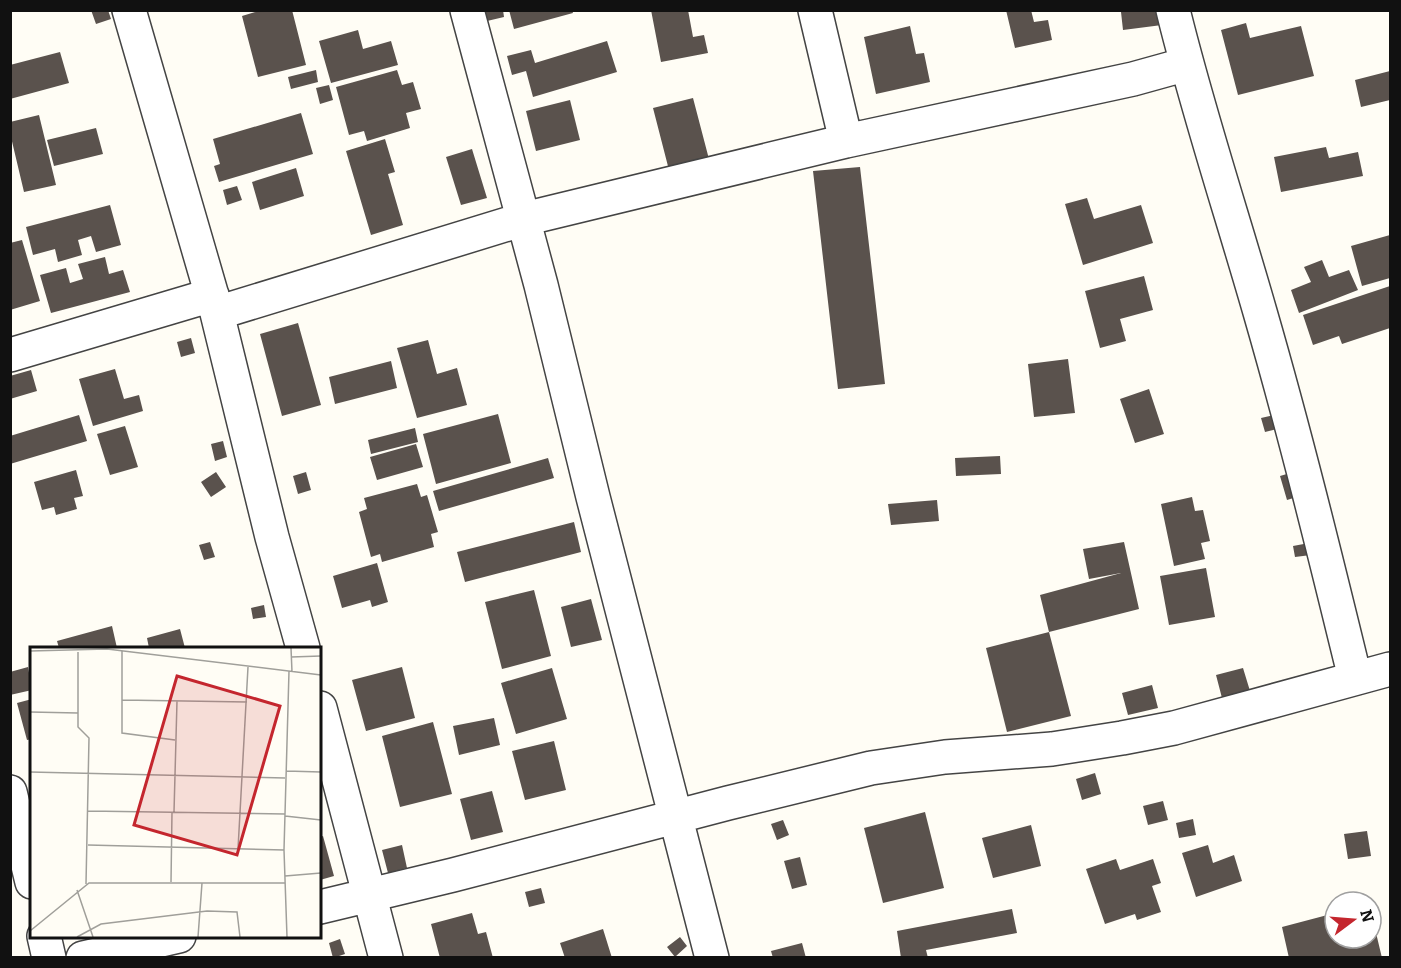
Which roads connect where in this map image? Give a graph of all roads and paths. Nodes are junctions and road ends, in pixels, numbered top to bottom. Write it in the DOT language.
graph roads {
  1 [pos="129,10"];
  2 [pos="467,10"];
  3 [pos="815,10"];
  4 [pos="1173,10"];
  5 [pos="1186,64"];
  6 [pos="846,141"];
  7 [pos="524,219"];
  8 [pos="214,304"];
  9 [pos="10,355"];
  10 [pos="303,647"];
  11 [pos="1390,669"];
  12 [pos="1355,678"];
  13 [pos="321,712"];
  14 [pos="10,792"];
  15 [pos="675,817"];
  16 [pos="30,874"];
  17 [pos="369,896"];
  18 [pos="321,907"];
  19 [pos="44,938"];
  20 [pos="170,938"];
  21 [pos="49,957"];
  22 [pos="82,957"];
  23 [pos="386,957"];
  24 [pos="712,957"];
  1 -- 8 [label="street"];
  2 -- 7 [label="street"];
  3 -- 6 [label="street"];
  4 -- 5 [label="street"];
  5 -- 6 [label="street"];
  5 -- 12 [label="street"];
  6 -- 7 [label="street"];
  7 -- 8 [label="street"];
  7 -- 15 [label="street"];
  8 -- 9 [label="street"];
  8 -- 10 [label="street"];
  11 -- 12 [label="street"];
  12 -- 15 [label="street"];
  13 -- 17 [label="street"];
  14 -- 16 [label="street"];
  15 -- 17 [label="street"];
  15 -- 24 [label="street"];
  17 -- 18 [label="street"];
  17 -- 23 [label="street"];
  19 -- 21 [label="street"];
  20 -- 22 [label="street"];
}
